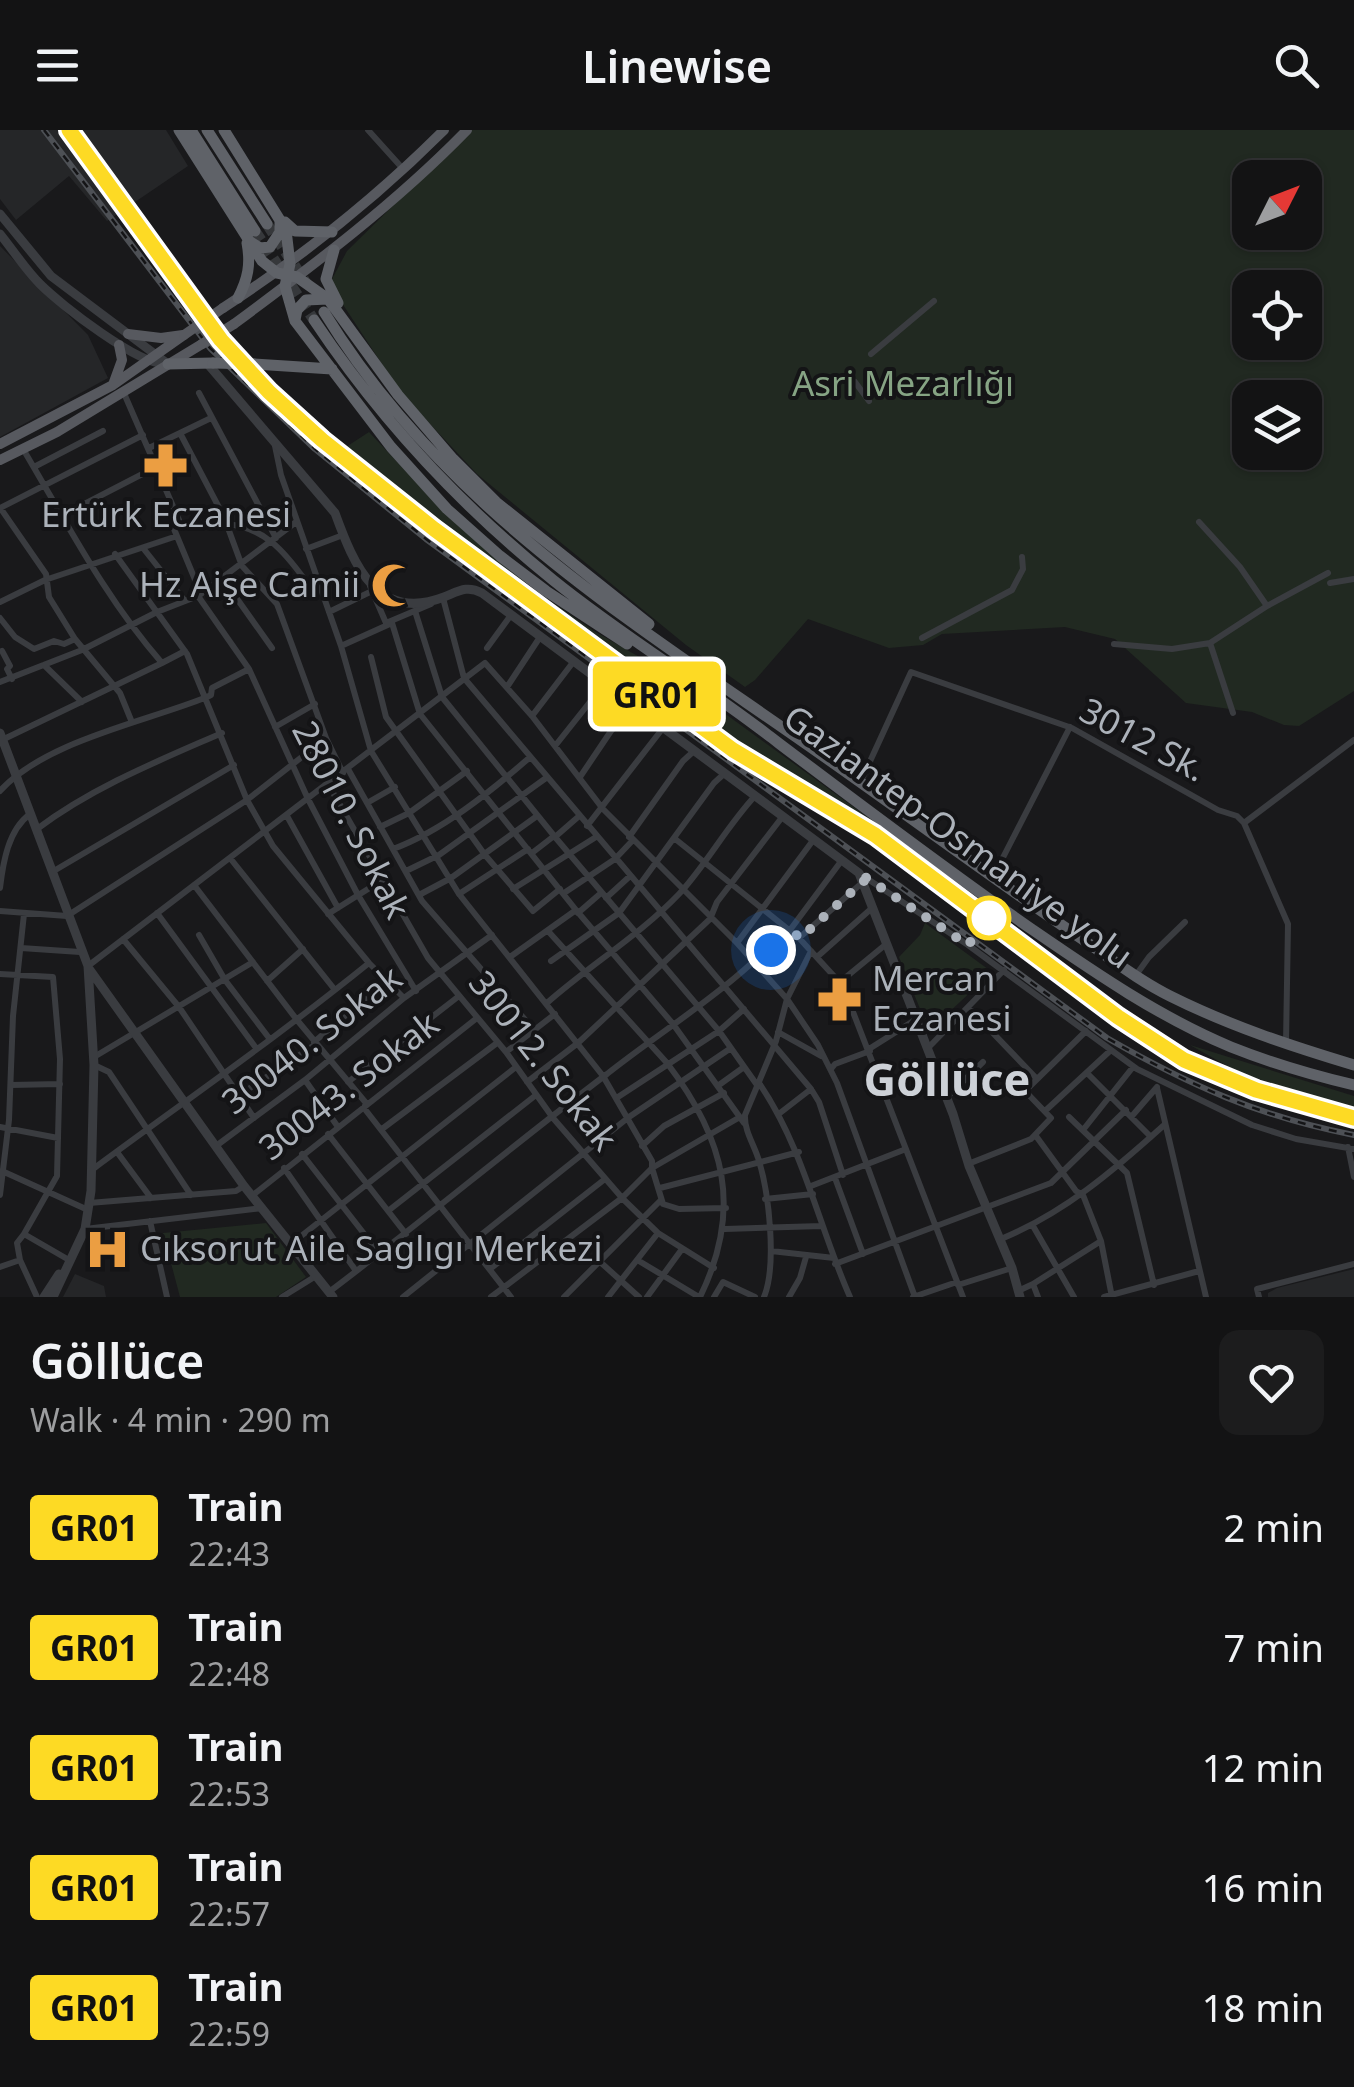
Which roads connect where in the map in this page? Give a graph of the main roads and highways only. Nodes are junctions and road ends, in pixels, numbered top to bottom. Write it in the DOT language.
graph roads {
  1 [pos="179,130"];
  2 [pos="192,130"];
  3 [pos="207,130"];
  4 [pos="224,130"];
  5 [pos="444,130"];
  6 [pos="467,130"];
  7 [pos="274,220"];
  8 [pos="332,232"];
  9 [pos="250,234"];
  10 [pos="334,250"];
  11 [pos="288,275"];
  12 [pos="238,298"];
  13 [pos="322,310"];
  14 [pos="294,321"];
  15 [pos="348,325"];
  16 [pos="128,334"];
  17 [pos="184,335"];
  18 [pos="119,345"];
  19 [pos="168,364"];
  20 [pos="332,369"];
  21 [pos="118,388"];
  22 [pos="0,444"];
  23 [pos="0,460"];
  24 [pos="693,664"];
  25 [pos="726,702"];
  26 [pos="1354,1065"];
  27 [pos="1354,1085"];
  1 -- 9 [label="highway"];
  2 -- 9 [label="highway"];
  3 -- 7 [label="highway"];
  4 -- 7 [label="highway"];
  5 -- 8 [label="main road"];
  6 -- 10 [label="main road"];
  7 -- 8 [label="highway"];
  7 -- 9 [label="highway"];
  7 -- 11 [label="highway"];
  8 -- 11 [label="main road"];
  9 -- 11 [label="highway"];
  9 -- 12 [label="highway"];
  10 -- 11 [label="main road"];
  10 -- 15 [label="highway"];
  11 -- 12 [label="main road"];
  11 -- 13 [label="highway"];
  11 -- 14 [label="highway"];
  11 -- 19 [label="main road, bridge"];
  12 -- 17 [label="main road, bridge"];
  13 -- 14 [label="highway"];
  13 -- 15 [label="highway"];
  13 -- 24 [label="highway, Gaziantep-Osmaniye yolu"];
  13 -- 25 [label="highway, Gaziantep-Osmaniye yolu"];
  14 -- 20 [label="highway"];
  15 -- 24 [label="highway"];
  16 -- 17 [label="main road"];
  17 -- 21 [label="main road"];
  18 -- 21 [label="main road"];
  19 -- 20 [label="highway, bridge"];
  19 -- 21 [label="main road"];
  20 -- 25 [label="highway"];
  21 -- 22 [label="main road"];
  21 -- 23 [label="main road"];
  24 -- 26 [label="highway, Gaziantep-Osmaniye yolu"];
  25 -- 27 [label="highway, Gaziantep-Osmaniye yolu"];
}
